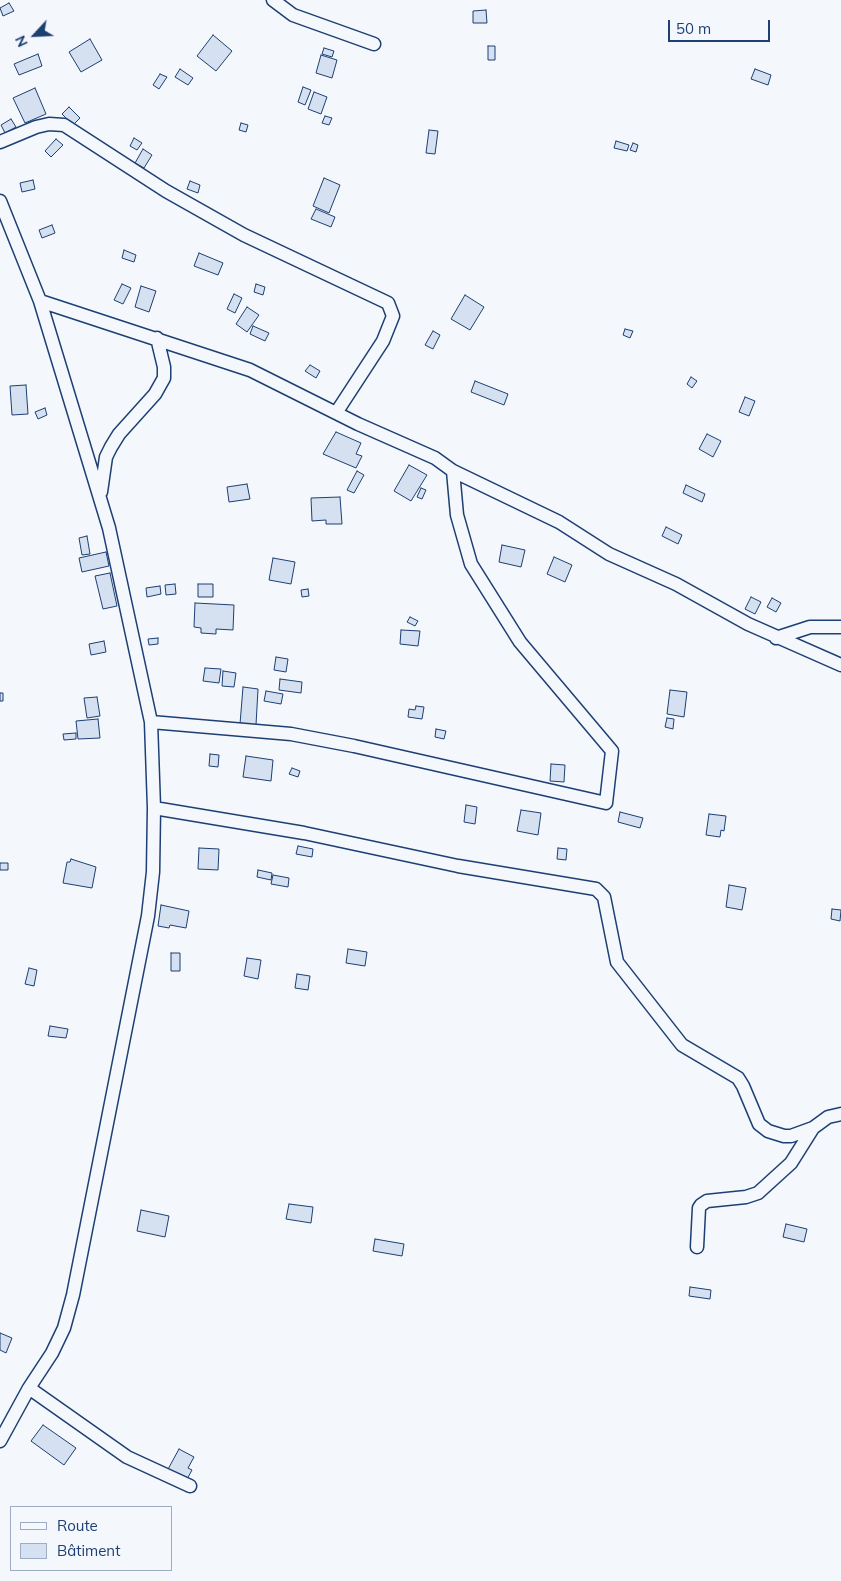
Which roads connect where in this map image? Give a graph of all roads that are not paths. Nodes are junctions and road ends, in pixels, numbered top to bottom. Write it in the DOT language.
graph roads {
  1 [pos="273,0"];
  2 [pos="374,44"];
  3 [pos="0,142"];
  4 [pos="0,201"];
  5 [pos="40,301"];
  6 [pos="157,338"];
  7 [pos="336,413"];
  8 [pos="453,471"];
  9 [pos="100,493"];
  10 [pos="841,627"];
  11 [pos="776,638"];
  12 [pos="841,666"];
  13 [pos="150,722"];
  14 [pos="154,808"];
  15 [pos="841,1114"];
  16 [pos="813,1128"];
  17 [pos="697,1247"];
  18 [pos="29,1388"];
  19 [pos="0,1441"];
  20 [pos="190,1486"];
  1 -- 2 [label="street"];
  3 -- 7 [label="street"];
  4 -- 5 [label="street"];
  5 -- 6 [label="street"];
  5 -- 9 [label="street"];
  6 -- 7 [label="street"];
  6 -- 9 [label="street"];
  7 -- 8 [label="street"];
  8 -- 11 [label="street"];
  8 -- 13 [label="street"];
  9 -- 13 [label="street"];
  10 -- 11 [label="street"];
  11 -- 12 [label="street"];
  13 -- 14 [label="street"];
  14 -- 16 [label="street"];
  14 -- 18 [label="street"];
  15 -- 16 [label="street"];
  16 -- 17 [label="street"];
  18 -- 19 [label="street"];
  18 -- 20 [label="street"];
}
